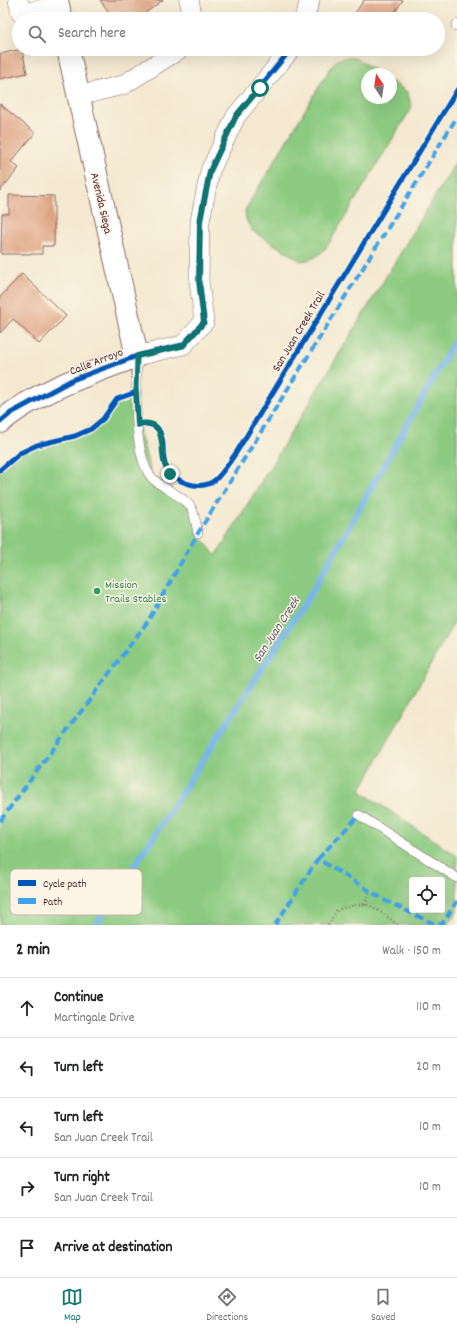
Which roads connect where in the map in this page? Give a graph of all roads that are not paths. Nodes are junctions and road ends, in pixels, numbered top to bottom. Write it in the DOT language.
graph roads {
  1 [pos="18,0"];
  2 [pos="189,0"];
  3 [pos="310,0"];
  4 [pos="58,9"];
  5 [pos="21,12"];
  6 [pos="30,12"];
  7 [pos="192,12"];
  8 [pos="306,12"];
  9 [pos="69,56"];
  10 [pos="169,56"];
  11 [pos="285,56"];
  12 [pos="78,96"];
  13 [pos="137,356"];
  14 [pos="0,422"];
  15 [pos="198,533"];
  16 [pos="359,815"];
  17 [pos="457,878"];
  1 -- 5 [label="street"];
  2 -- 7 [label="street"];
  3 -- 8 [label="street"];
  4 -- 6 [label="street"];
  9 -- 12 [label="street, Avenida Siega"];
  10 -- 12 [label="street"];
  11 -- 13 [label="street"];
  12 -- 13 [label="street, Avenida Siega"];
  13 -- 14 [label="street, Calle Arroyo"];
  13 -- 15 [label="lane"];
  16 -- 17 [label="lane"];
}
